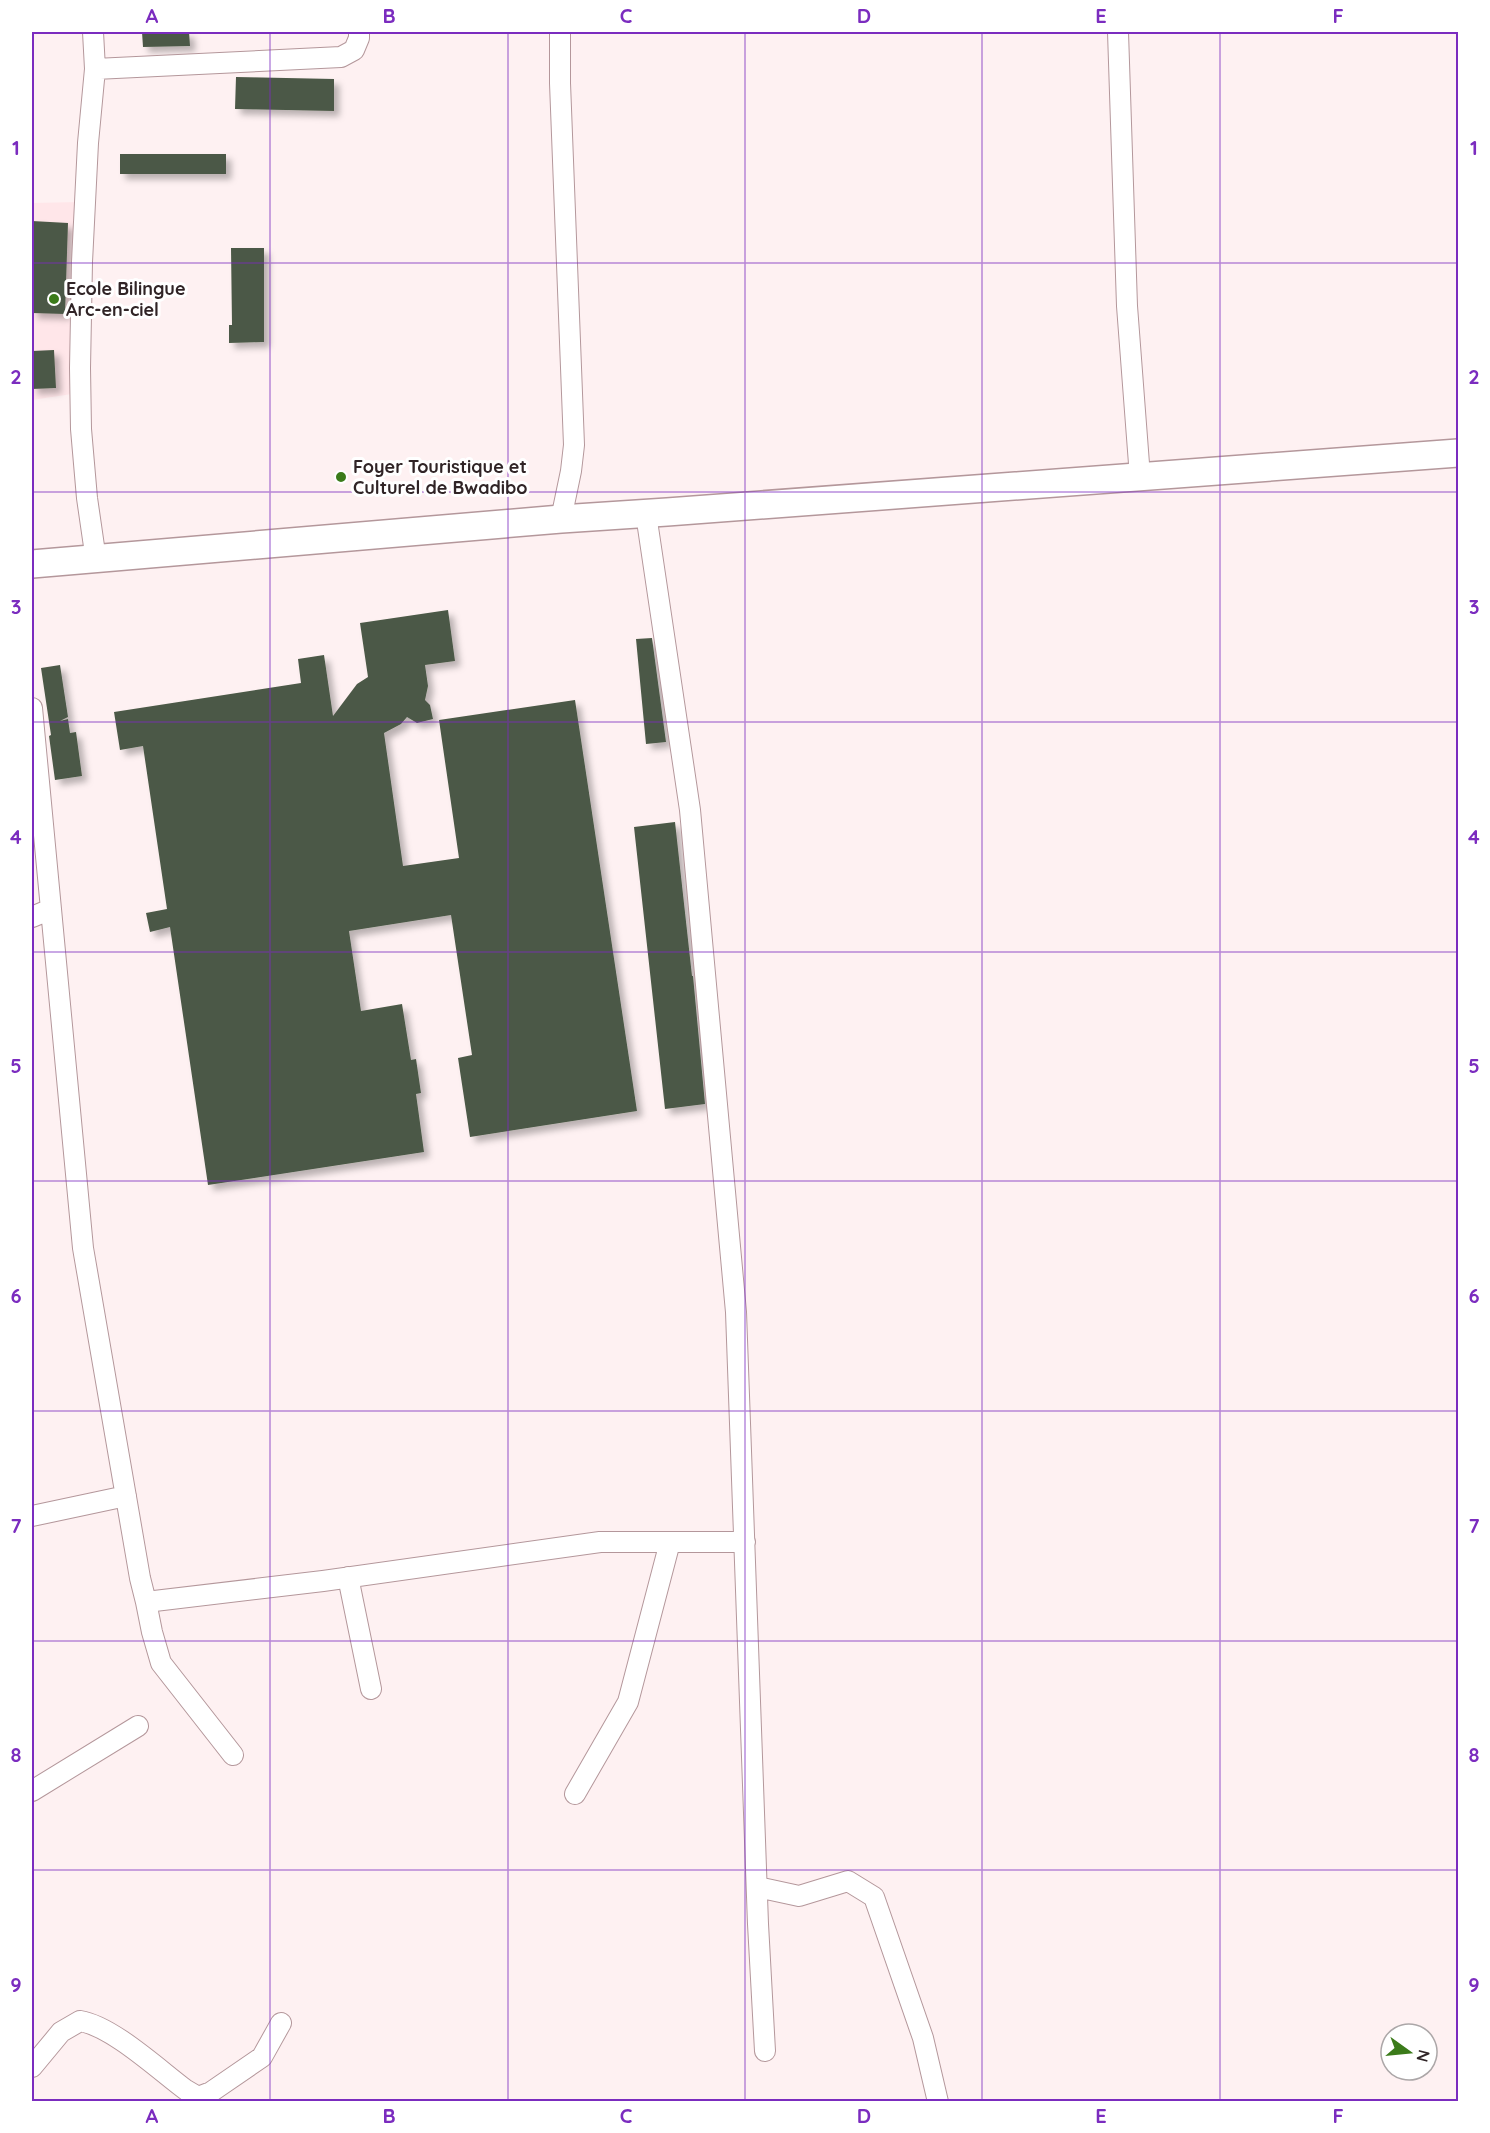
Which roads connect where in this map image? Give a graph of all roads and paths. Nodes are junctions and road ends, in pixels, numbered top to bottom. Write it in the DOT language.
graph roads {
  1 [pos="93,32"];
  2 [pos="359,32"];
  3 [pos="560,32"];
  4 [pos="1118,32"];
  5 [pos="95,69"];
  6 [pos="1458,453"];
  7 [pos="1140,477"];
  8 [pos="646,514"];
  9 [pos="561,519"];
  10 [pos="96,560"];
  11 [pos="32,564"];
  12 [pos="32,708"];
  13 [pos="51,909"];
  14 [pos="32,917"];
  15 [pos="126,1496"];
  16 [pos="32,1516"];
  17 [pos="670,1542"];
  18 [pos="745,1542"];
  19 [pos="348,1577"];
  20 [pos="146,1602"];
  21 [pos="371,1689"];
  22 [pos="138,1726"];
  23 [pos="233,1755"];
  24 [pos="32,1791"];
  25 [pos="575,1794"];
  26 [pos="757,1887"];
  27 [pos="281,2023"];
  28 [pos="765,2051"];
  29 [pos="32,2067"];
  30 [pos="938,2102"];
  1 -- 5 [label="street"];
  2 -- 5 [label="street"];
  3 -- 9 [label="street"];
  4 -- 7 [label="street"];
  5 -- 10 [label="street"];
  6 -- 7 [label="main road"];
  7 -- 8 [label="main road"];
  8 -- 9 [label="main road"];
  8 -- 18 [label="street"];
  9 -- 10 [label="main road"];
  10 -- 11 [label="main road"];
  12 -- 13 [label="street"];
  13 -- 14 [label="street"];
  13 -- 15 [label="street"];
  15 -- 16 [label="street"];
  15 -- 20 [label="street"];
  17 -- 18 [label="street"];
  17 -- 19 [label="street"];
  17 -- 25 [label="street"];
  18 -- 26 [label="street"];
  19 -- 20 [label="street"];
  19 -- 21 [label="street"];
  20 -- 23 [label="street"];
  22 -- 24 [label="street"];
  26 -- 28 [label="street"];
  26 -- 30 [label="street"];
  27 -- 29 [label="street"];
}
